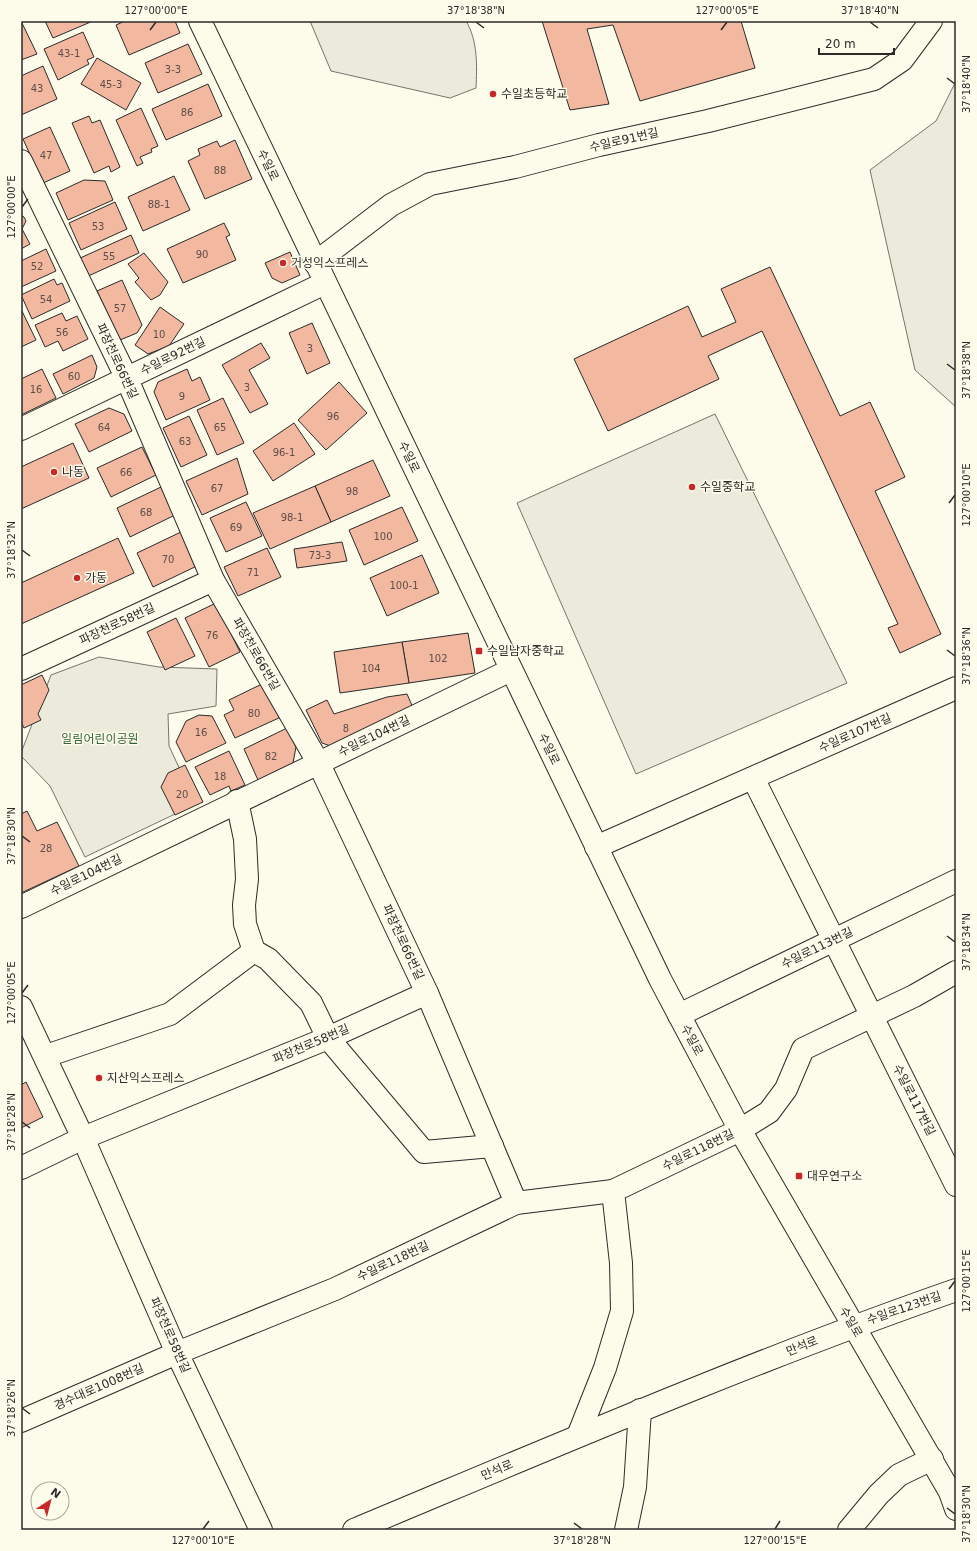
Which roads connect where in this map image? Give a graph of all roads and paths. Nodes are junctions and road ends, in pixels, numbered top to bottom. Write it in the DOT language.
graph roads {
  1 [pos="200,21"];
  2 [pos="931,21"];
  3 [pos="23,172"];
  4 [pos="315,263"];
  5 [pos="325,283"];
  6 [pos="127,379"];
  7 [pos="21,429"];
  8 [pos="213,580"];
  9 [pos="21,669"];
  10 [pos="511,670"];
  11 [pos="956,688"];
  12 [pos="318,762"];
  13 [pos="753,778"];
  14 [pos="237,801"];
  15 [pos="596,847"];
  16 [pos="956,881"];
  17 [pos="21,907"];
  18 [pos="834,940"];
  19 [pos="254,951"];
  20 [pos="956,972"];
  21 [pos="427,993"];
  22 [pos="21,1007"];
  23 [pos="679,1015"];
  24 [pos="872,1016"];
  25 [pos="27,1033"];
  26 [pos="328,1038"];
  27 [pos="46,1056"];
  28 [pos="740,1130"];
  29 [pos="83,1138"];
  30 [pos="492,1146"];
  31 [pos="21,1168"];
  32 [pos="956,1185"];
  33 [pos="613,1191"];
  34 [pos="516,1203"];
  35 [pos="956,1290"];
  36 [pos="853,1326"];
  37 [pos="177,1353"];
  38 [pos="640,1410"];
  39 [pos="21,1421"];
  40 [pos="578,1436"];
  41 [pos="932,1460"];
  42 [pos="956,1509"];
  43 [pos="261,1530"];
  44 [pos="354,1530"];
  45 [pos="626,1530"];
  46 [pos="849,1530"];
  1 -- 4 [label="street, 수일로"];
  2 -- 4 [label="street, 수일로91번길"];
  3 -- 6 [label="street, 파장천로66번길"];
  4 -- 5 [label="street, 수일로"];
  5 -- 6 [label="street, 수일로92번길"];
  5 -- 10 [label="street, 수일로"];
  6 -- 7 [label="street, 수일로92번길"];
  6 -- 8 [label="street, 파장천로66번길"];
  8 -- 9 [label="street, 파장천로58번길"];
  8 -- 12 [label="street, 파장천로66번길"];
  10 -- 12 [label="street, 수일로104번길"];
  10 -- 15 [label="street, 수일로"];
  11 -- 13 [label="street, 수일로107번길"];
  12 -- 14 [label="street, 수일로104번길"];
  12 -- 21 [label="street, 파장천로66번길"];
  13 -- 15 [label="street, 수일로107번길"];
  13 -- 18 [label="street"];
  14 -- 17 [label="street, 수일로104번길"];
  14 -- 19 [label="street"];
  15 -- 23 [label="street, 수일로"];
  16 -- 18 [label="street, 수일로113번길"];
  18 -- 23 [label="street, 수일로113번길"];
  18 -- 24 [label="street, 수일로117번길"];
  19 -- 26 [label="street"];
  19 -- 27 [label="street"];
  20 -- 24 [label="street"];
  21 -- 26 [label="street, 파장천로58번길"];
  21 -- 30 [label="street, 파장천로66번길"];
  22 -- 25 [label="street, 파장천로58번길"];
  23 -- 28 [label="street, 수일로"];
  24 -- 28 [label="street"];
  24 -- 32 [label="street, 수일로117번길"];
  25 -- 27 [label="street, 파장천로58번길"];
  26 -- 29 [label="street, 파장천로58번길"];
  26 -- 30 [label="street"];
  27 -- 29 [label="street, 파장천로58번길"];
  28 -- 33 [label="street, 수일로118번길"];
  28 -- 36 [label="street, 수일로"];
  29 -- 31 [label="street, 파장천로58번길"];
  29 -- 37 [label="street, 파장천로58번길"];
  30 -- 34 [label="street, 파장천로66번길"];
  33 -- 34 [label="street, 수일로118번길"];
  33 -- 40 [label="street"];
  34 -- 37 [label="street, 수일로118번길"];
  35 -- 36 [label="street, 수일로123번길"];
  36 -- 38 [label="street, 만석로"];
  36 -- 41 [label="street, 수일로"];
  37 -- 39 [label="street, 경수대로1008번길"];
  37 -- 43 [label="street, 파장천로58번길"];
  38 -- 40 [label="street, 만석로"];
  38 -- 45 [label="street"];
  40 -- 44 [label="street, 만석로"];
  41 -- 42 [label="street, 수일로"];
  41 -- 46 [label="street"];
}
